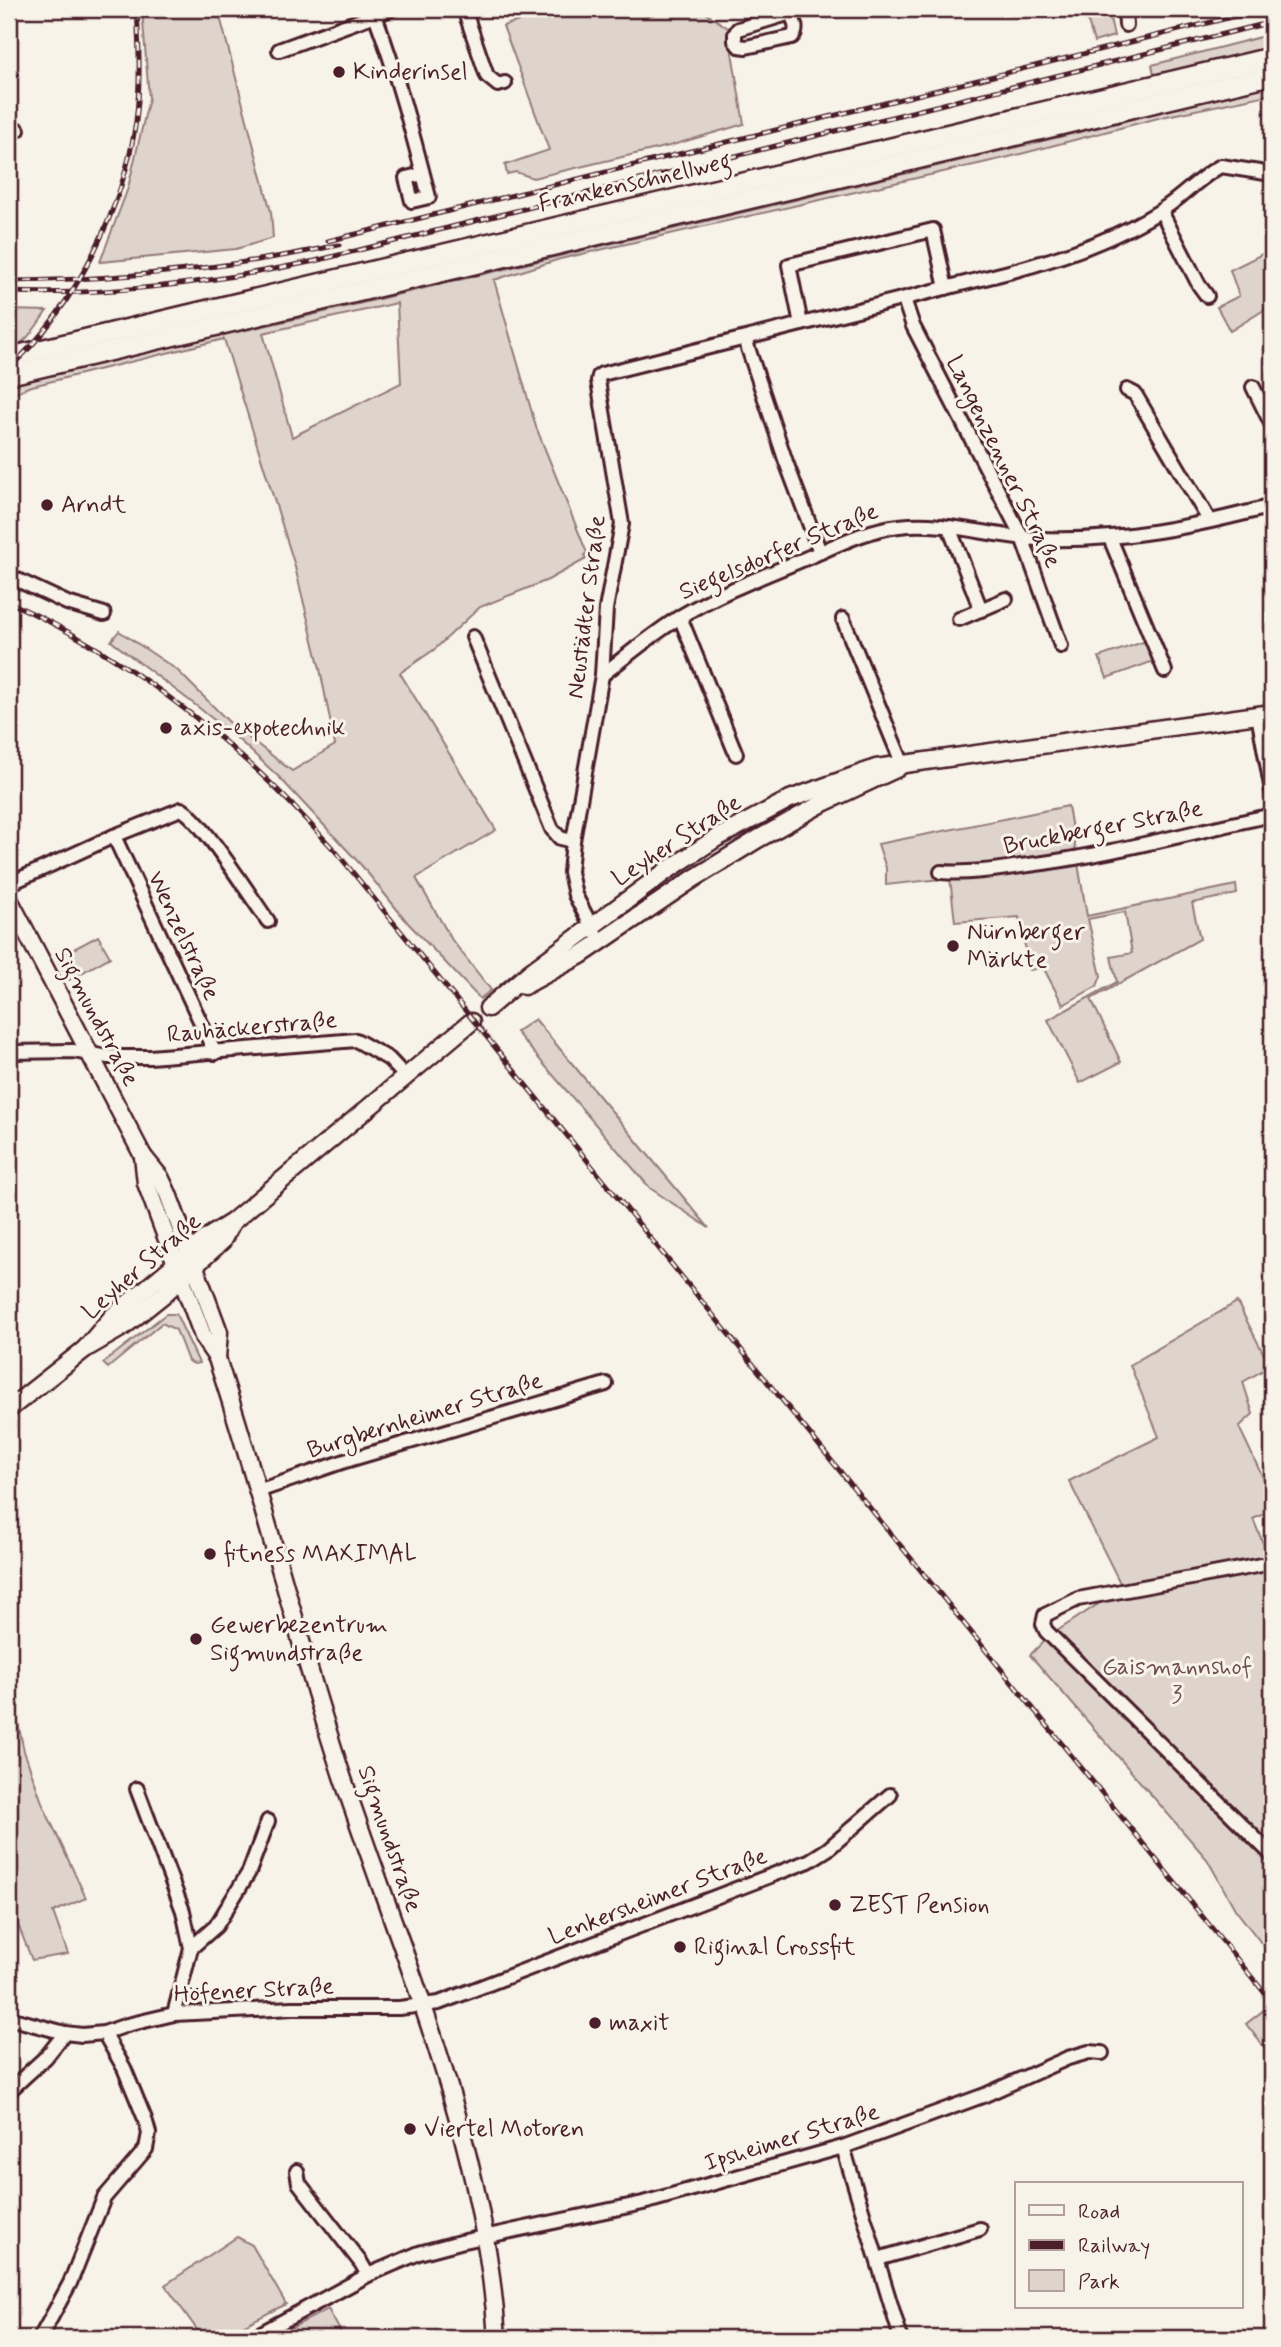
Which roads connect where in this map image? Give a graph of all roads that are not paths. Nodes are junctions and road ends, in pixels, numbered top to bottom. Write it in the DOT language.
graph roads {
  1 [pos="391,9"];
  2 [pos="464,9"];
  3 [pos="1125,9"];
  4 [pos="792,11"];
  5 [pos="375,15"];
  6 [pos="1126,25"];
  7 [pos="279,50"];
  8 [pos="1272,57"];
  9 [pos="1272,75"];
  10 [pos="505,83"];
  11 [pos="423,174"];
  12 [pos="1272,174"];
  13 [pos="1161,211"];
  14 [pos="946,288"];
  15 [pos="1207,296"];
  16 [pos="904,299"];
  17 [pos="801,324"];
  18 [pos="745,339"];
  19 [pos="9,357"];
  20 [pos="9,375"];
  21 [pos="1253,387"];
  22 [pos="1127,390"];
  23 [pos="1272,425"];
  24 [pos="1272,506"];
  25 [pos="1209,520"];
  26 [pos="949,527"];
  27 [pos="1022,537"];
  28 [pos="1110,538"];
  29 [pos="820,552"];
  30 [pos="9,576"];
  31 [pos="1006,599"];
  32 [pos="981,610"];
  33 [pos="104,614"];
  34 [pos="680,617"];
  35 [pos="843,619"];
  36 [pos="959,619"];
  37 [pos="473,637"];
  38 [pos="1061,646"];
  39 [pos="1165,671"];
  40 [pos="602,675"];
  41 [pos="1265,714"];
  42 [pos="736,754"];
  43 [pos="903,765"];
  44 [pos="1272,791"];
  45 [pos="1272,815"];
  46 [pos="114,836"];
  47 [pos="573,841"];
  48 [pos="941,872"];
  49 [pos="9,884"];
  50 [pos="9,899"];
  51 [pos="268,921"];
  52 [pos="591,927"];
  53 [pos="600,943"];
  54 [pos="471,1022"];
  55 [pos="9,1052"];
  56 [pos="215,1053"];
  57 [pos="89,1054"];
  58 [pos="406,1077"];
  59 [pos="143,1156"];
  60 [pos="194,1259"];
  61 [pos="180,1271"];
  62 [pos="217,1358"];
  63 [pos="606,1384"];
  64 [pos="9,1409"];
  65 [pos="258,1491"];
  66 [pos="1272,1563"];
  67 [pos="137,1789"];
  68 [pos="890,1795"];
  69 [pos="268,1821"];
  70 [pos="1272,1855"];
  71 [pos="191,1948"];
  72 [pos="422,2006"];
  73 [pos="174,2014"];
  74 [pos="9,2018"];
  75 [pos="65,2033"];
  76 [pos="104,2033"];
  77 [pos="1102,2053"];
  78 [pos="9,2091"];
  79 [pos="843,2147"];
  80 [pos="297,2171"];
  81 [pos="980,2229"];
  82 [pos="485,2236"];
  83 [pos="877,2259"];
  84 [pos="368,2275"];
  85 [pos="40,2338"];
  86 [pos="252,2338"];
  87 [pos="498,2338"];
  88 [pos="901,2338"];
  1 -- 5 [label="street"];
  2 -- 10 [label="street"];
  3 -- 6 [label="street"];
  4 -- 4 [label="street"];
  5 -- 7 [label="street"];
  5 -- 11 [label="street"];
  8 -- 19 [label="highway, Frankenschnellweg"];
  9 -- 20 [label="highway, Frankenschnellweg"];
  12 -- 13 [label="street, Neustädter Straße"];
  13 -- 14 [label="street, Neustädter Straße"];
  13 -- 15 [label="street"];
  14 -- 16 [label="street, Neustädter Straße"];
  14 -- 17 [label="street"];
  16 -- 17 [label="street, Neustädter Straße"];
  16 -- 27 [label="street, Langenzenner Straße"];
  17 -- 18 [label="street, Neustädter Straße"];
  18 -- 29 [label="street"];
  18 -- 40 [label="street, Neustädter Straße"];
  21 -- 23 [label="street"];
  22 -- 25 [label="street"];
  24 -- 25 [label="street, Siegelsdorfer Straße"];
  25 -- 28 [label="street, Siegelsdorfer Straße"];
  26 -- 27 [label="street, Siegelsdorfer Straße"];
  26 -- 29 [label="street, Siegelsdorfer Straße"];
  26 -- 32 [label="street"];
  27 -- 28 [label="street, Siegelsdorfer Straße"];
  27 -- 38 [label="street, Langenzenner Straße"];
  28 -- 39 [label="street"];
  29 -- 34 [label="street, Siegelsdorfer Straße"];
  30 -- 33 [label="street"];
  31 -- 32 [label="street"];
  32 -- 36 [label="street"];
  34 -- 40 [label="street, Siegelsdorfer Straße"];
  34 -- 42 [label="street"];
  35 -- 43 [label="street"];
  37 -- 47 [label="street"];
  40 -- 47 [label="street, Neustädter Straße"];
  41 -- 43 [label="main road, Leyher Straße"];
  41 -- 44 [label="street"];
  43 -- 52 [label="main road, Leyher Straße"];
  43 -- 53 [label="main road, Leyher Straße"];
  45 -- 48 [label="street, Bruckberger Straße"];
  46 -- 49 [label="street"];
  46 -- 51 [label="street"];
  46 -- 56 [label="street, Wenzelstraße"];
  47 -- 52 [label="street, Neustädter Straße"];
  50 -- 57 [label="main road, Sigmundstraße"];
  52 -- 53 [label="street, Neustädter Straße"];
  52 -- 53 [label="main road, Leyher Straße"];
  54 -- 58 [label="main road, Leyher Straße"];
  55 -- 57 [label="street, Rauhäckerstraße"];
  56 -- 57 [label="street, Rauhäckerstraße"];
  56 -- 58 [label="street, Rauhäckerstraße"];
  57 -- 59 [label="main road, Sigmundstraße"];
  58 -- 60 [label="main road, Leyher Straße"];
  59 -- 60 [label="main road, Sigmundstraße"];
  59 -- 61 [label="main road, Sigmundstraße"];
  60 -- 61 [label="main road, Leyher Straße"];
  60 -- 62 [label="main road, Sigmundstraße"];
  61 -- 62 [label="main road, Sigmundstraße"];
  61 -- 64 [label="main road, Leyher Straße"];
  62 -- 65 [label="main road, Sigmundstraße"];
  63 -- 65 [label="street, Burgbernheimer Straße"];
  65 -- 72 [label="main road, Sigmundstraße"];
  66 -- 70 [label="street"];
  67 -- 71 [label="street"];
  68 -- 72 [label="street, Lenkersheimer Straße"];
  69 -- 71 [label="street"];
  71 -- 73 [label="street"];
  72 -- 73 [label="street, Höfener Straße"];
  72 -- 82 [label="main road, Sigmundstraße"];
  73 -- 76 [label="street, Höfener Straße"];
  74 -- 75 [label="street, Höfener Straße"];
  75 -- 76 [label="street, Höfener Straße"];
  75 -- 78 [label="street"];
  76 -- 85 [label="street"];
  77 -- 79 [label="street, Ipsheimer Straße"];
  79 -- 82 [label="street, Ipsheimer Straße"];
  79 -- 83 [label="street"];
  80 -- 84 [label="street"];
  81 -- 83 [label="street"];
  82 -- 84 [label="street, Ipsheimer Straße"];
  82 -- 87 [label="main road, Sigmundstraße"];
  83 -- 88 [label="street"];
  84 -- 86 [label="street, Ipsheimer Straße"];
}
